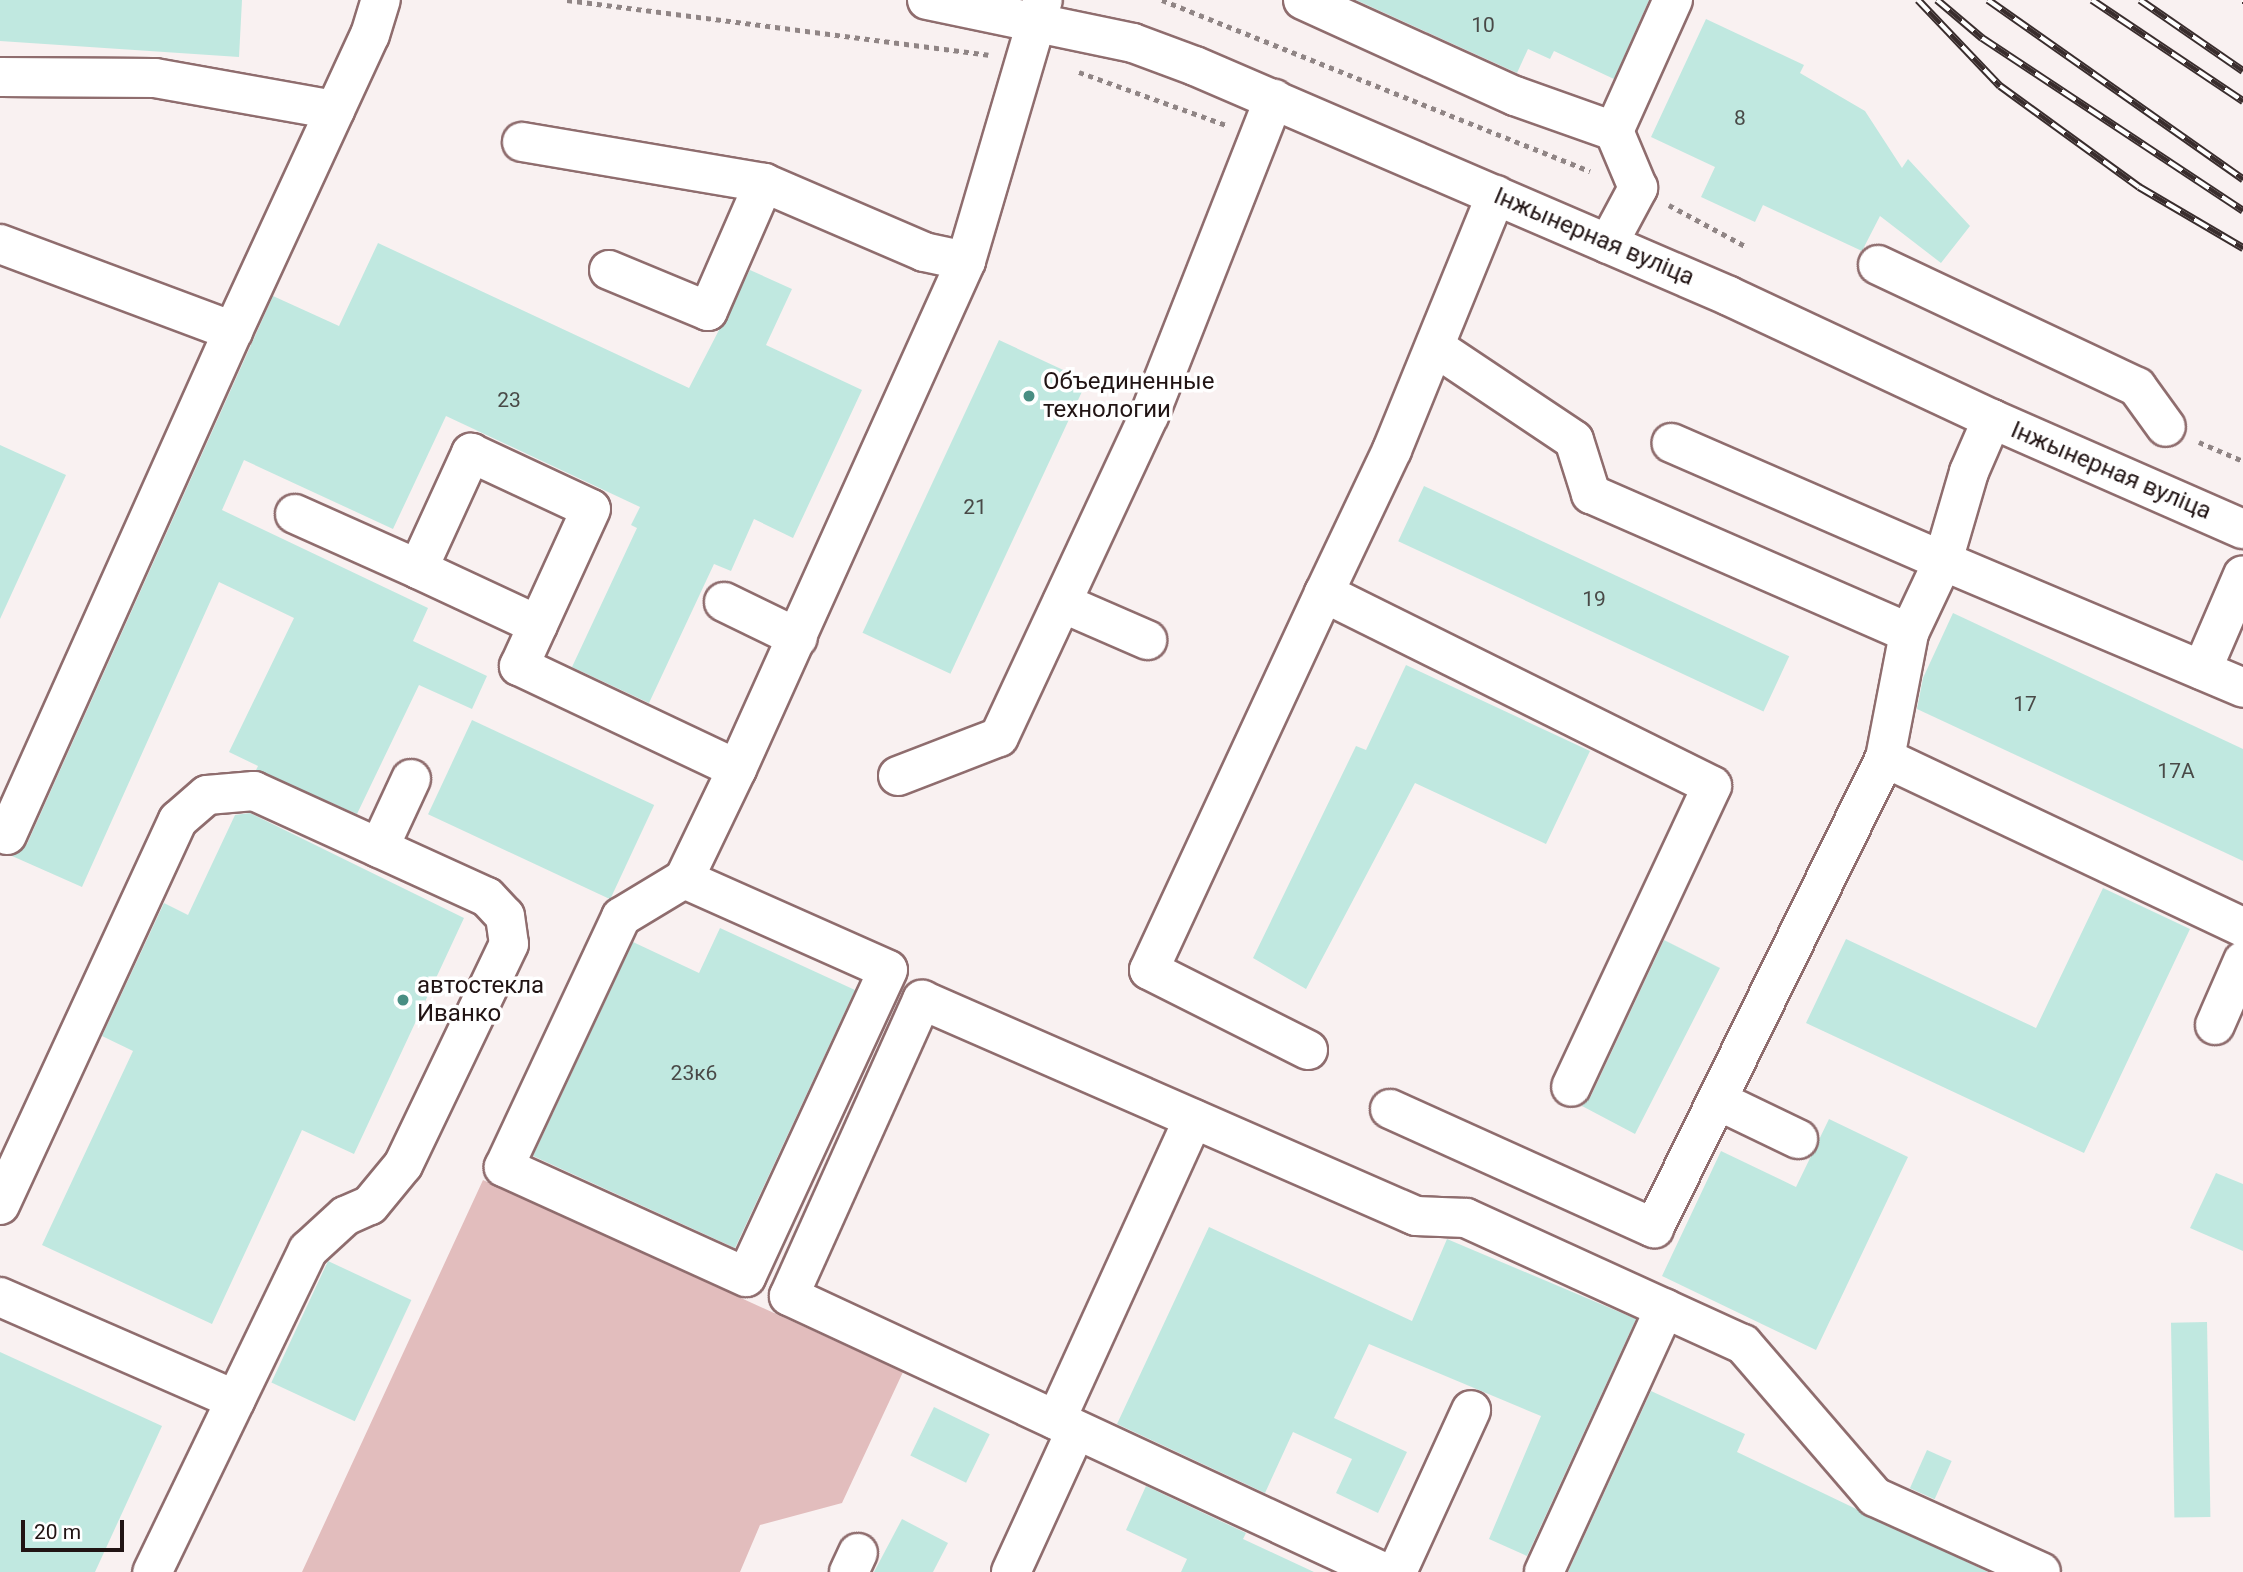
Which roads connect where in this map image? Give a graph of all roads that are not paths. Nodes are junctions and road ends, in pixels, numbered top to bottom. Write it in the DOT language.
graph roads {
  1 [pos="381,0"];
  2 [pos="927,0"];
  3 [pos="1303,0"];
  4 [pos="1672,0"];
  5 [pos="1039,10"];
  6 [pos="0,77"];
  7 [pos="1274,99"];
  8 [pos="335,110"];
  9 [pos="1614,131"];
  10 [pos="522,142"];
  11 [pos="764,183"];
  12 [pos="1496,195"];
  13 [pos="0,244"];
  14 [pos="1608,244"];
  15 [pos="966,261"];
  16 [pos="1878,265"];
  17 [pos="609,270"];
  18 [pos="233,331"];
  19 [pos="1435,347"];
  20 [pos="1992,419"];
  21 [pos="1672,443"];
  22 [pos="2143,484"];
  23 [pos="295,514"];
  24 [pos="2243,529"];
  25 [pos="1943,561"];
  26 [pos="418,569"];
  27 [pos="2243,575"];
  28 [pos="1324,593"];
  29 [pos="724,602"];
  30 [pos="1062,603"];
  31 [pos="538,625"];
  32 [pos="1909,633"];
  33 [pos="798,638"];
  34 [pos="1147,640"];
  35 [pos="2202,670"];
  36 [pos="2243,688"];
  37 [pos="1885,758"];
  38 [pos="737,769"];
  39 [pos="898,776"];
  40 [pos="411,779"];
  41 [pos="7,835"];
  42 [pos="379,848"];
  43 [pos="684,879"];
  44 [pos="2243,927"];
  45 [pos="2243,961"];
  46 [pos="2215,1026"];
  47 [pos="1308,1050"];
  48 [pos="1571,1087"];
  49 [pos="1717,1100"];
  50 [pos="1390,1109"];
  51 [pos="1193,1119"];
  52 [pos="1798,1139"];
  53 [pos="0,1205"];
  54 [pos="0,1297"];
  55 [pos="1665,1308"];
  56 [pos="236,1400"];
  57 [pos="1471,1410"];
  58 [pos="1066,1425"];
  59 [pos="152,1572"];
  60 [pos="1011,1572"];
  61 [pos="1383,1572"];
  62 [pos="1397,1572"];
  63 [pos="1544,1572"];
  64 [pos="2041,1572"];
  1 -- 8 [label="street"];
  2 -- 5 [label="street, Інжынерная вуліца"];
  3 -- 9 [label="street"];
  4 -- 9 [label="street"];
  5 -- 7 [label="street, Інжынерная вуліца"];
  5 -- 15 [label="street"];
  6 -- 8 [label="street"];
  7 -- 12 [label="street, Інжынерная вуліца"];
  7 -- 30 [label="street"];
  8 -- 18 [label="street"];
  9 -- 14 [label="street"];
  10 -- 11 [label="street"];
  11 -- 15 [label="street"];
  11 -- 17 [label="street"];
  12 -- 14 [label="street, Інжынерная вуліца"];
  12 -- 19 [label="street"];
  13 -- 18 [label="street"];
  14 -- 20 [label="street, Інжынерная вуліца"];
  15 -- 33 [label="street"];
  16 -- 22 [label="street"];
  18 -- 41 [label="street"];
  19 -- 28 [label="street"];
  19 -- 32 [label="street"];
  20 -- 22 [label="street, Інжынерная вуліца"];
  20 -- 25 [label="street"];
  21 -- 25 [label="street"];
  22 -- 24 [label="street, Інжынерная вуліца"];
  23 -- 26 [label="street"];
  25 -- 32 [label="street"];
  25 -- 35 [label="street"];
  26 -- 31 [label="street"];
  26 -- 31 [label="street"];
  27 -- 35 [label="street"];
  28 -- 47 [label="street"];
  28 -- 48 [label="street"];
  29 -- 33 [label="street"];
  30 -- 34 [label="street"];
  30 -- 39 [label="street"];
  31 -- 38 [label="street"];
  32 -- 37 [label="street"];
  33 -- 38 [label="street"];
  35 -- 36 [label="street"];
  37 -- 44 [label="street"];
  37 -- 49 [label="street"];
  38 -- 43 [label="street"];
  40 -- 42 [label="street"];
  42 -- 53 [label="street"];
  42 -- 56 [label="street"];
  43 -- 43 [label="street"];
  45 -- 46 [label="street"];
  49 -- 50 [label="street"];
  49 -- 52 [label="street"];
  51 -- 55 [label="street"];
  51 -- 58 [label="street"];
  51 -- 58 [label="street"];
  54 -- 56 [label="street"];
  55 -- 63 [label="street"];
  55 -- 64 [label="street"];
  56 -- 59 [label="street"];
  57 -- 62 [label="street"];
  58 -- 60 [label="street"];
  58 -- 61 [label="street"];
}
